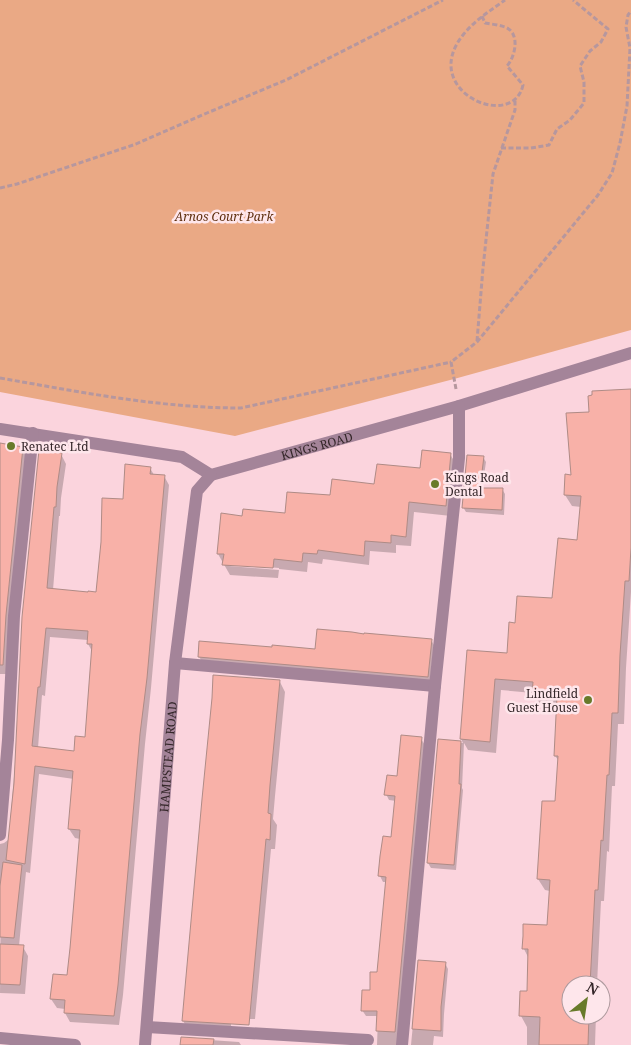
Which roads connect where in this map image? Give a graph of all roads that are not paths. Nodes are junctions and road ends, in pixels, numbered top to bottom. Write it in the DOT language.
graph roads {
  1 [pos="631,353"];
  2 [pos="459,406"];
  3 [pos="0,429"];
  4 [pos="33,434"];
  5 [pos="211,475"];
  6 [pos="175,663"];
  7 [pos="435,686"];
  8 [pos="0,836"];
  9 [pos="147,1027"];
  10 [pos="0,1038"];
  11 [pos="368,1040"];
  12 [pos="75,1045"];
  13 [pos="145,1045"];
  14 [pos="402,1045"];
  1 -- 2 [label="street, KINGS ROAD"];
  2 -- 5 [label="street, KINGS ROAD"];
  2 -- 7 [label="street"];
  3 -- 4 [label="street"];
  4 -- 5 [label="street"];
  4 -- 8 [label="street"];
  5 -- 6 [label="street, HAMPSTEAD ROAD"];
  6 -- 7 [label="street"];
  6 -- 9 [label="street, HAMPSTEAD ROAD"];
  7 -- 14 [label="street"];
  9 -- 11 [label="street"];
  9 -- 13 [label="street, HAMPSTEAD ROAD"];
  10 -- 12 [label="street"];
}
